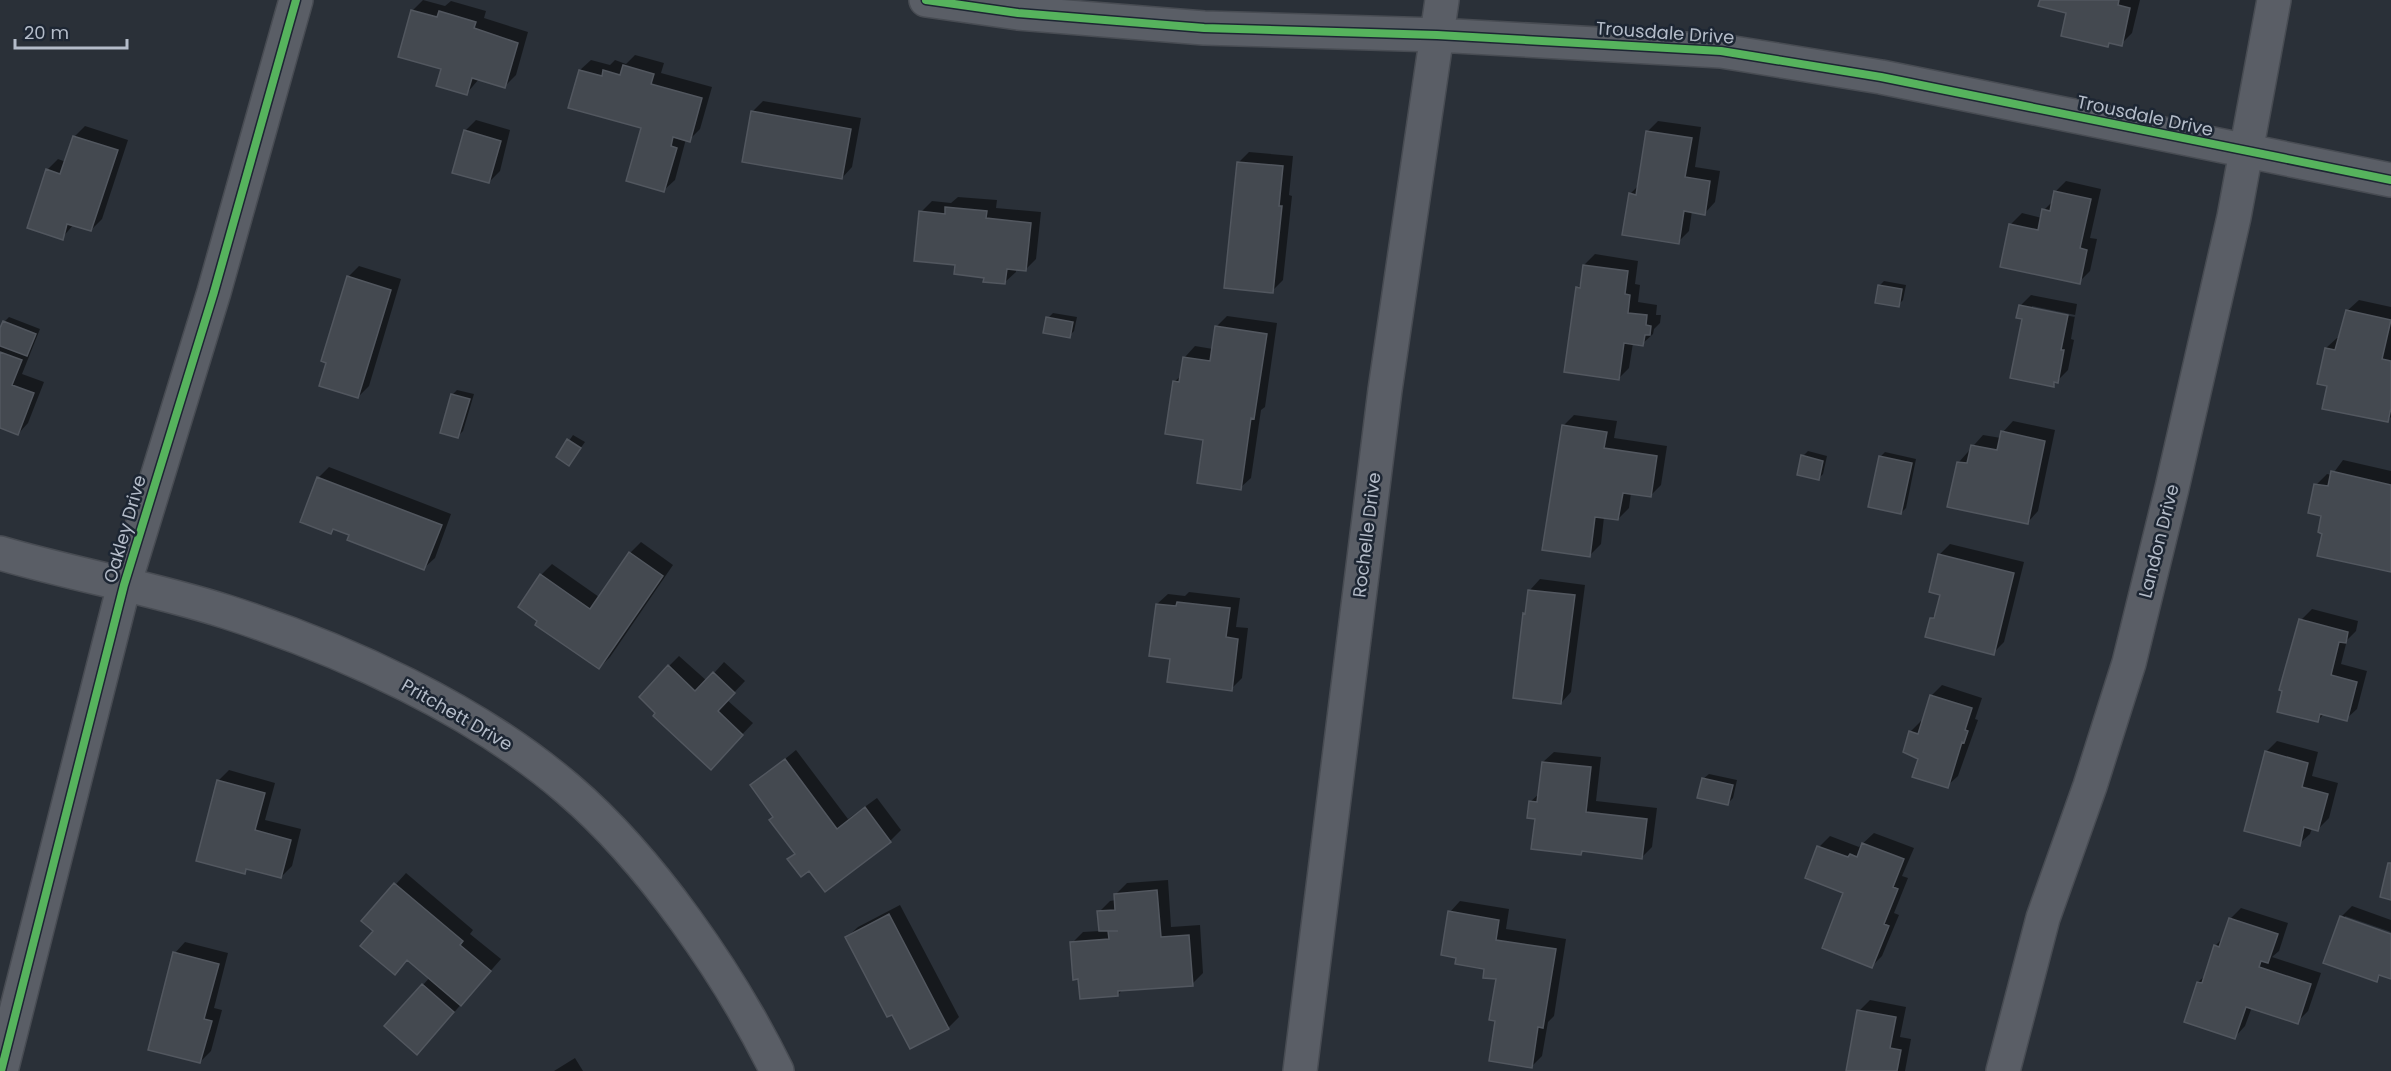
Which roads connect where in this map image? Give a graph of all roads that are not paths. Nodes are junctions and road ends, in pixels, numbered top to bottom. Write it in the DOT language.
graph roads {
  1 [pos="297,0"];
  2 [pos="926,0"];
  3 [pos="1442,0"];
  4 [pos="2274,0"];
  5 [pos="1437,35"];
  6 [pos="2246,153"];
  7 [pos="2391,180"];
  8 [pos="0,553"];
  9 [pos="124,585"];
  10 [pos="1,1071"];
  11 [pos="777,1071"];
  12 [pos="1300,1071"];
  13 [pos="2003,1071"];
  1 -- 9 [label="street, Oakley Drive"];
  2 -- 5 [label="street, Trousdale Drive"];
  3 -- 5 [label="street, Rochelle Drive"];
  4 -- 6 [label="street, Landon Drive"];
  5 -- 6 [label="street, Trousdale Drive"];
  5 -- 12 [label="street, Rochelle Drive"];
  6 -- 7 [label="street, Trousdale Drive"];
  6 -- 13 [label="street, Landon Drive"];
  8 -- 9 [label="street, Pritchett Drive"];
  9 -- 10 [label="street, Oakley Drive"];
  9 -- 11 [label="street, Pritchett Drive"];
}
